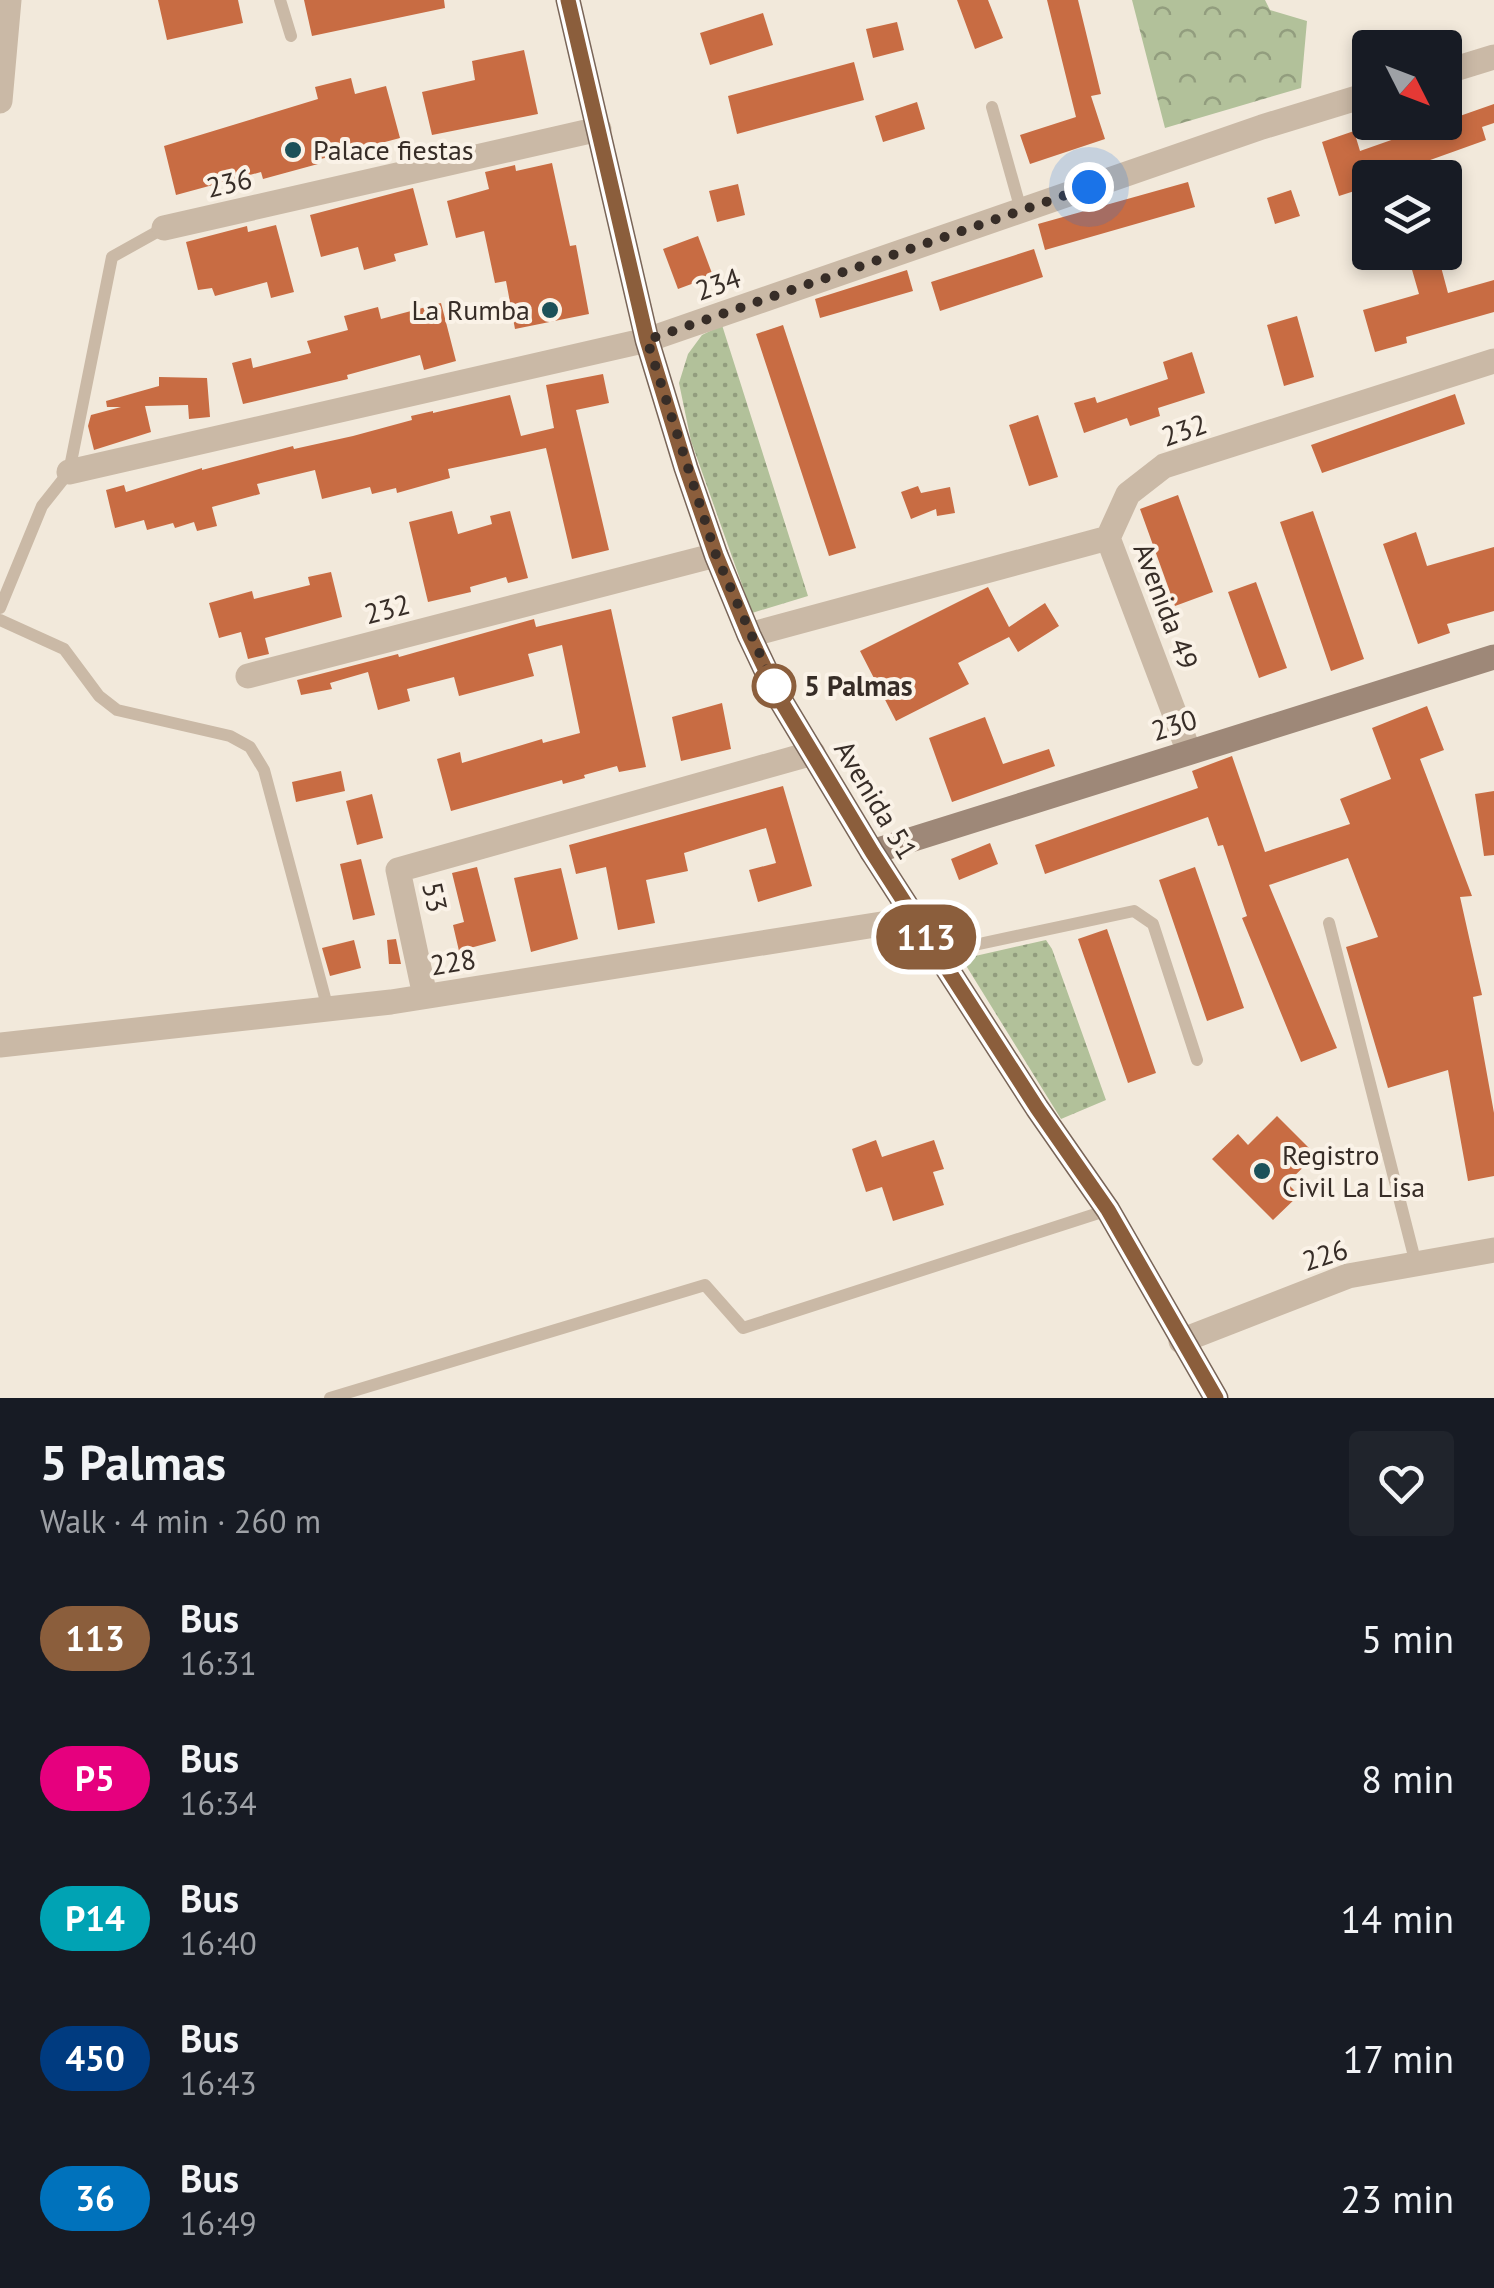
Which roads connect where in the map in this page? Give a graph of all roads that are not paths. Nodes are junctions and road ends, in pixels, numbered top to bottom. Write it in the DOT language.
graph roads {
  1 [pos="9,0"];
  2 [pos="280,0"];
  3 [pos="568,0"];
  4 [pos="290,36"];
  5 [pos="1494,57"];
  6 [pos="1462,67"];
  7 [pos="1352,100"];
  8 [pos="0,101"];
  9 [pos="992,107"];
  10 [pos="599,129"];
  11 [pos="1021,210"];
  12 [pos="164,228"];
  13 [pos="647,340"];
  14 [pos="1494,362"];
  15 [pos="69,472"];
  16 [pos="1108,538"];
  17 [pos="716,555"];
  18 [pos="0,608"];
  19 [pos="0,620"];
  20 [pos="749,635"];
  21 [pos="1494,657"];
  22 [pos="248,676"];
  23 [pos="1189,752"];
  24 [pos="813,753"];
  25 [pos="872,852"];
  26 [pos="914,918"];
  27 [pos="1328,924"];
  28 [pos="937,953"];
  29 [pos="426,996"];
  30 [pos="328,1009"];
  31 [pos="0,1046"];
  32 [pos="1196,1060"];
  33 [pos="1108,1210"];
  34 [pos="1494,1250"];
  35 [pos="1416,1264"];
  36 [pos="1181,1341"];
  37 [pos="330,1398"];
  38 [pos="1216,1398"];
  1 -- 8 [label="street"];
  2 -- 4 [label="lane"];
  3 -- 10 [label="main road, Avenida 51"];
  5 -- 6 [label="street"];
  7 -- 11 [label="street, 234"];
  9 -- 11 [label="lane"];
  10 -- 12 [label="street, 236"];
  10 -- 13 [label="main road, Avenida 51"];
  11 -- 13 [label="street, 234"];
  12 -- 15 [label="lane"];
  13 -- 15 [label="street, 234"];
  13 -- 17 [label="main road, Avenida 51"];
  14 -- 16 [label="street, 232"];
  15 -- 18 [label="lane"];
  16 -- 20 [label="street"];
  16 -- 23 [label="street, Avenida 49"];
  17 -- 20 [label="main road, Avenida 51"];
  17 -- 22 [label="street, 232"];
  19 -- 30 [label="lane"];
  20 -- 24 [label="main road, Avenida 51"];
  21 -- 23 [label="street, 230"];
  23 -- 25 [label="street, 230"];
  24 -- 25 [label="main road, Avenida 51"];
  24 -- 29 [label="street, 53"];
  25 -- 26 [label="main road, Avenida 51"];
  26 -- 28 [label="main road, Avenida 51"];
  26 -- 29 [label="street, 228"];
  27 -- 35 [label="lane"];
  28 -- 32 [label="lane"];
  28 -- 33 [label="main road, Avenida 51"];
  29 -- 30 [label="street, 228"];
  30 -- 31 [label="street, 228"];
  33 -- 36 [label="main road, Avenida 51"];
  33 -- 37 [label="lane"];
  34 -- 35 [label="street, 226"];
  35 -- 36 [label="street, 226"];
  36 -- 38 [label="main road, Avenida 51"];
}
